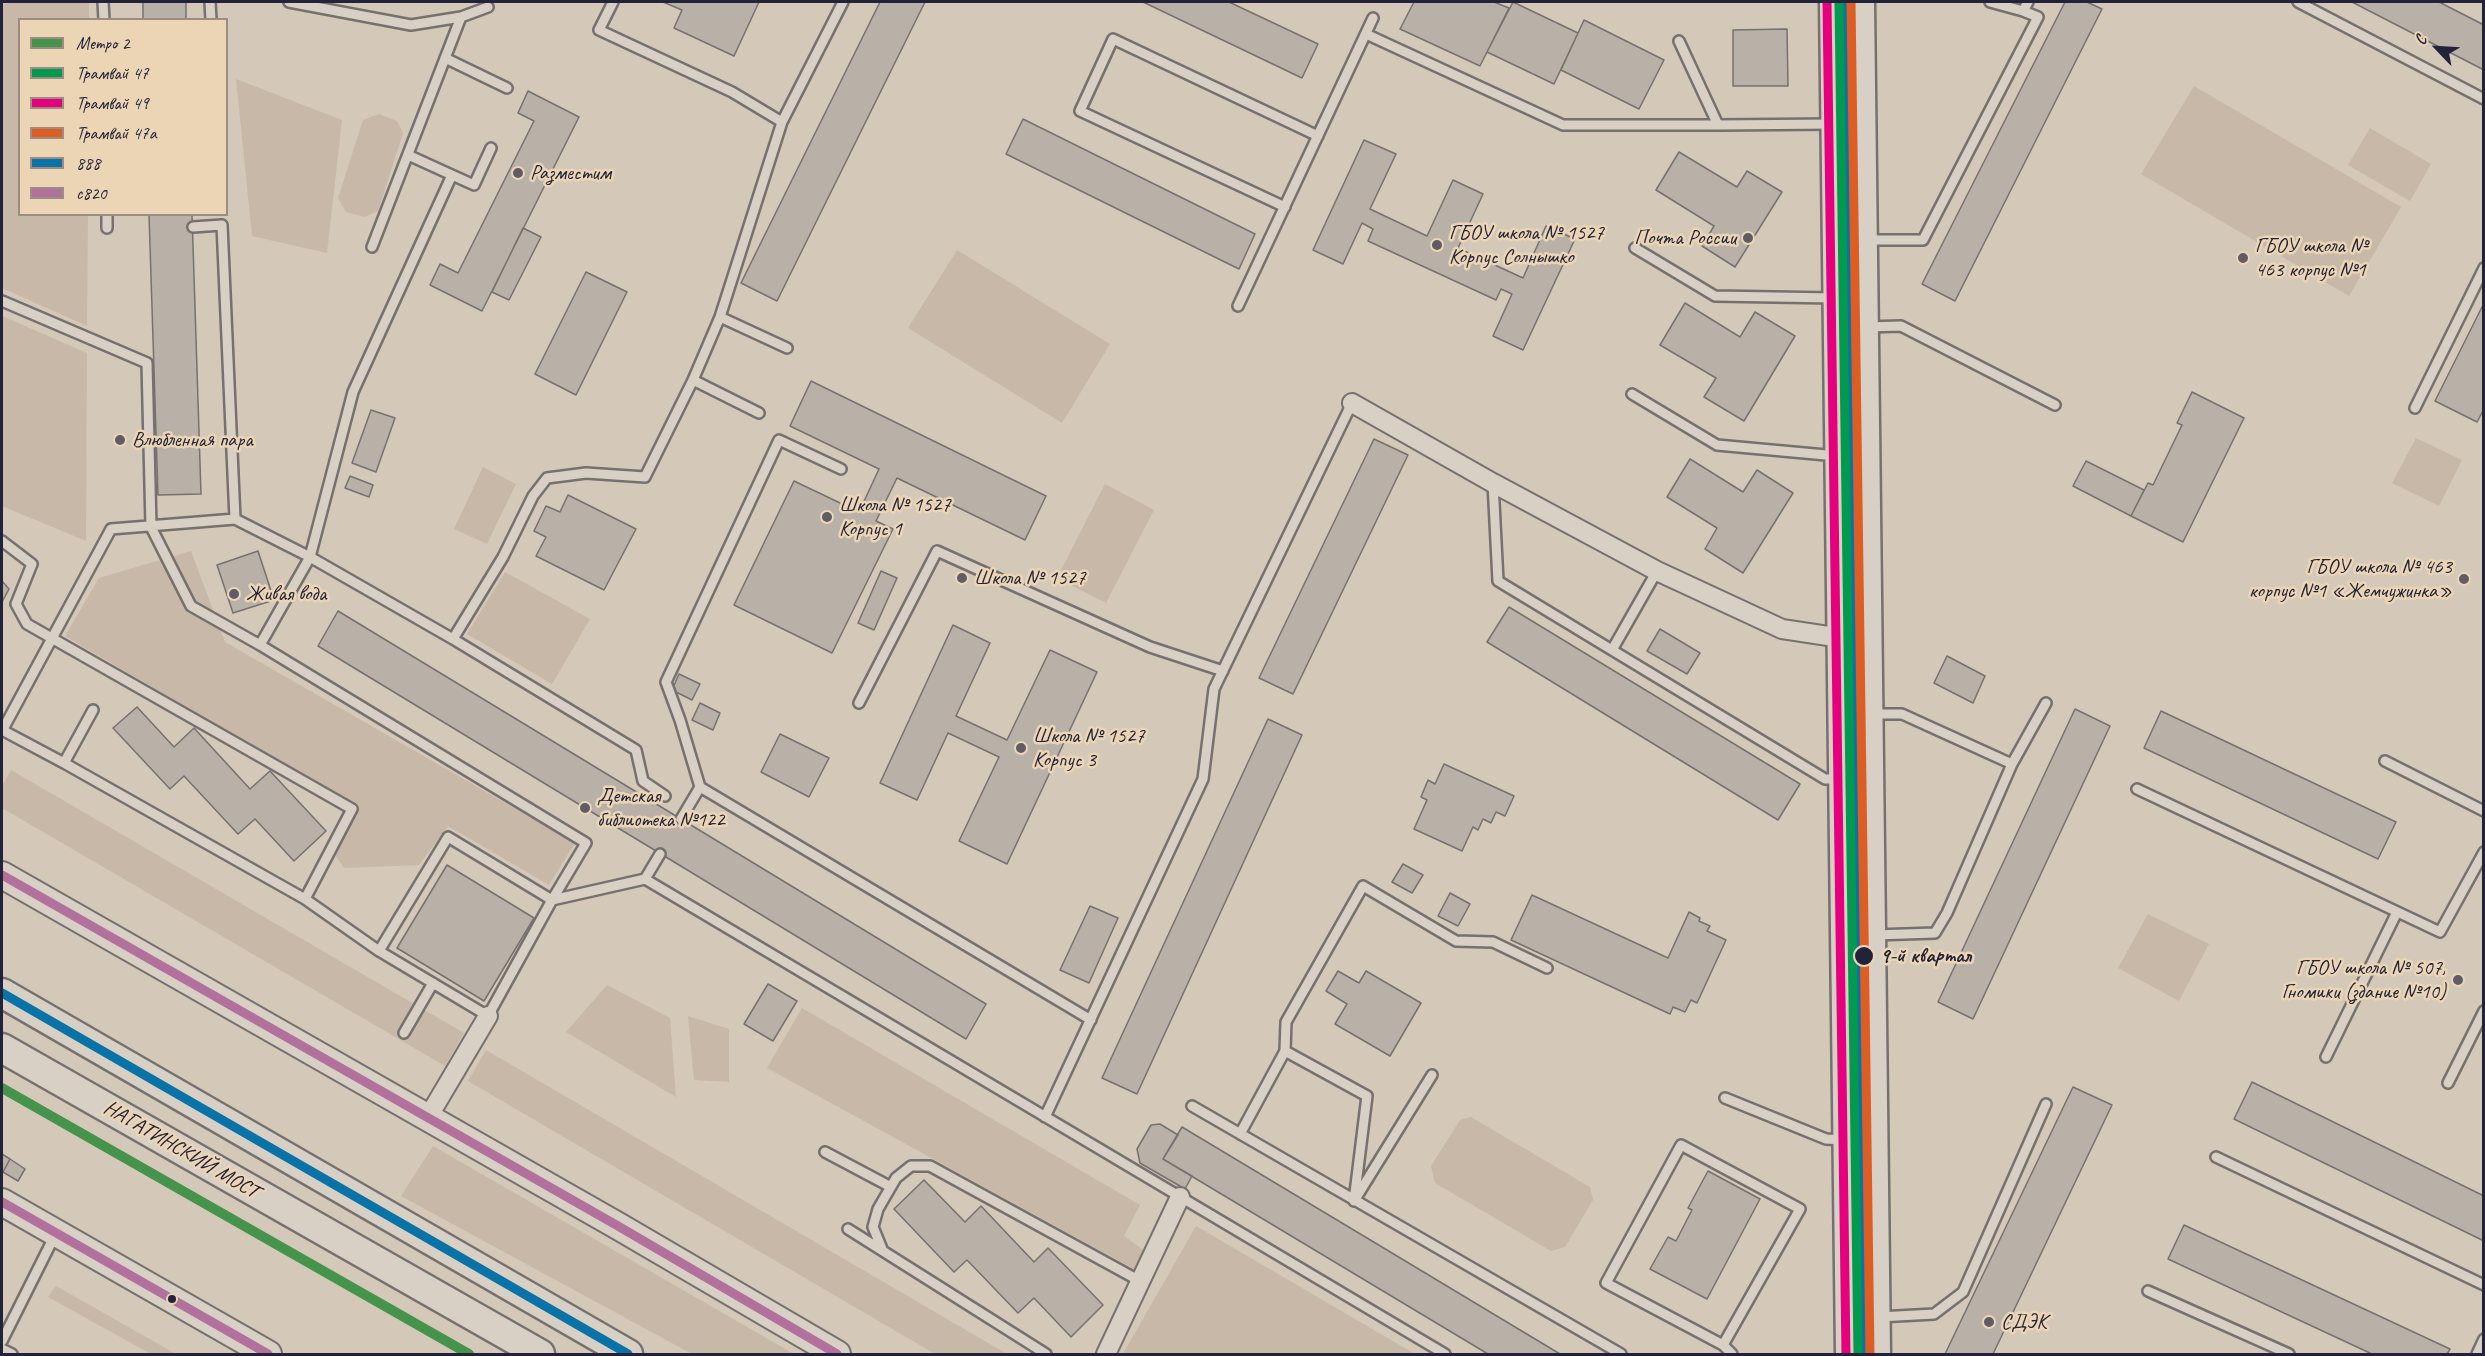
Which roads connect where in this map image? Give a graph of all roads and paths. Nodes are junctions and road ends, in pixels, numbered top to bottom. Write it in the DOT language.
graph roads {
  1 [pos="103,2"];
  2 [pos="210,2"];
  3 [pos="289,2"];
  4 [pos="613,2"];
  5 [pos="843,2"];
  6 [pos="1831,2"];
  7 [pos="1847,2"];
  8 [pos="1863,2"];
  9 [pos="1990,2"];
  10 [pos="2028,2"];
  11 [pos="2298,2"];
  12 [pos="489,7"];
  13 [pos="2023,11"];
  14 [pos="460,17"];
  15 [pos="104,18"];
  16 [pos="211,18"];
  17 [pos="1373,18"];
  18 [pos="1366,34"];
  19 [pos="1679,41"];
  20 [pos="445,58"];
  21 [pos="507,88"];
  22 [pos="2484,99"];
  23 [pos="782,122"];
  24 [pos="1849,124"];
  25 [pos="1718,125"];
  26 [pos="1318,136"];
  27 [pos="491,148"];
  28 [pos="408,155"];
  29 [pos="452,175"];
  30 [pos="1285,207"];
  31 [pos="107,216"];
  32 [pos="222,216"];
  33 [pos="222,225"];
  34 [pos="193,227"];
  35 [pos="107,228"];
  36 [pos="1850,240"];
  37 [pos="372,247"];
  38 [pos="1635,248"];
  39 [pos="2484,268"];
  40 [pos="1851,298"];
  41 [pos="2,301"];
  42 [pos="1238,306"];
  43 [pos="720,317"];
  44 [pos="1851,327"];
  45 [pos="787,348"];
  46 [pos="693,380"];
  47 [pos="1632,393"];
  48 [pos="1352,403"];
  49 [pos="2055,405"];
  50 [pos="2415,408"];
  51 [pos="759,413"];
  52 [pos="1852,456"];
  53 [pos="841,469"];
  54 [pos="1493,483"];
  55 [pos="235,519"];
  56 [pos="151,527"];
  57 [pos="2,541"];
  58 [pos="310,557"];
  59 [pos="1657,571"];
  60 [pos="53,639"];
  61 [pos="453,639"];
  62 [pos="1855,639"];
  63 [pos="260,645"];
  64 [pos="1612,650"];
  65 [pos="1223,671"];
  66 [pos="859,703"];
  67 [pos="2046,703"];
  68 [pos="93,710"];
  69 [pos="1855,713"];
  70 [pos="2,731"];
  71 [pos="2385,761"];
  72 [pos="64,763"];
  73 [pos="2012,764"];
  74 [pos="1856,779"];
  75 [pos="700,787"];
  76 [pos="2137,789"];
  77 [pos="665,796"];
  78 [pos="2484,811"];
  79 [pos="681,819"];
  80 [pos="2484,852"];
  81 [pos="660,854"];
  82 [pos="2,876"];
  83 [pos="645,879"];
  84 [pos="304,899"];
  85 [pos="552,900"];
  86 [pos="2397,912"];
  87 [pos="1874,934"];
  88 [pos="379,951"];
  89 [pos="1547,968"];
  90 [pos="433,983"];
  91 [pos="2,993"];
  92 [pos="2484,1011"];
  93 [pos="488,1016"];
  94 [pos="1091,1020"];
  95 [pos="404,1033"];
  96 [pos="2,1048"];
  97 [pos="1285,1052"];
  98 [pos="2326,1057"];
  99 [pos="1432,1075"];
  100 [pos="2448,1083"];
  101 [pos="1725,1098"];
  102 [pos="2046,1104"];
  103 [pos="1192,1106"];
  104 [pos="1046,1117"];
  105 [pos="427,1119"];
  106 [pos="1240,1134"];
  107 [pos="1844,1140"];
  108 [pos="825,1152"];
  109 [pos="2216,1157"];
  110 [pos="891,1187"];
  111 [pos="1180,1197"];
  112 [pos="1354,1201"];
  113 [pos="2,1205"];
  114 [pos="848,1229"];
  115 [pos="56,1233"];
  116 [pos="882,1249"];
  117 [pos="1140,1281"];
  118 [pos="2484,1285"];
  119 [pos="2148,1291"];
  120 [pos="1863,1318"];
  121 [pos="2484,1339"];
  122 [pos="2,1341"];
  123 [pos="1724,1345"];
  124 [pos="2,1349"];
  125 [pos="12,1354"];
  126 [pos="268,1354"];
  127 [pos="540,1354"];
  128 [pos="628,1354"];
  129 [pos="836,1354"];
  130 [pos="1046,1354"];
  131 [pos="1106,1354"];
  132 [pos="1444,1354"];
  133 [pos="1621,1354"];
  134 [pos="1732,1354"];
  135 [pos="1846,1354"];
  136 [pos="1863,1354"];
  137 [pos="1879,1354"];
  138 [pos="2289,1354"];
  139 [pos="2477,1354"];
  1 -- 15 [label="lane"];
  2 -- 16 [label="lane"];
  3 -- 14 [label="lane"];
  4 -- 23 [label="lane"];
  5 -- 23 [label="lane"];
  6 -- 24 [label="street"];
  7 -- 24 [label="lane"];
  8 -- 24 [label="street"];
  9 -- 13 [label="lane"];
  10 -- 13 [label="lane"];
  11 -- 22 [label="lane"];
  12 -- 14 [label="lane"];
  13 -- 36 [label="lane"];
  14 -- 20 [label="lane"];
  17 -- 18 [label="lane"];
  18 -- 25 [label="lane"];
  18 -- 26 [label="lane"];
  19 -- 25 [label="lane"];
  20 -- 21 [label="lane"];
  20 -- 28 [label="lane"];
  23 -- 43 [label="lane"];
  24 -- 25 [label="lane"];
  24 -- 36 [label="street"];
  24 -- 36 [label="street"];
  26 -- 30 [label="lane"];
  26 -- 30 [label="lane"];
  27 -- 29 [label="lane"];
  28 -- 29 [label="lane"];
  28 -- 37 [label="lane"];
  29 -- 58 [label="lane"];
  30 -- 42 [label="lane"];
  31 -- 35 [label="lane"];
  32 -- 33 [label="lane"];
  33 -- 34 [label="lane"];
  33 -- 55 [label="lane"];
  36 -- 40 [label="street"];
  36 -- 40 [label="street"];
  38 -- 40 [label="lane"];
  39 -- 50 [label="lane"];
  40 -- 44 [label="street"];
  40 -- 44 [label="street"];
  41 -- 56 [label="lane"];
  43 -- 45 [label="lane"];
  43 -- 46 [label="lane"];
  44 -- 49 [label="lane"];
  44 -- 52 [label="street"];
  44 -- 52 [label="street"];
  46 -- 51 [label="lane"];
  46 -- 61 [label="lane"];
  47 -- 52 [label="lane"];
  48 -- 54 [label="street"];
  48 -- 65 [label="lane"];
  52 -- 62 [label="street"];
  52 -- 62 [label="street"];
  53 -- 75 [label="lane"];
  54 -- 59 [label="street"];
  54 -- 64 [label="lane"];
  55 -- 56 [label="lane"];
  55 -- 58 [label="lane"];
  56 -- 60 [label="lane"];
  56 -- 63 [label="lane"];
  57 -- 60 [label="lane"];
  58 -- 61 [label="lane"];
  58 -- 63 [label="lane"];
  59 -- 62 [label="street"];
  59 -- 64 [label="lane"];
  60 -- 70 [label="lane"];
  60 -- 84 [label="lane"];
  61 -- 77 [label="lane"];
  62 -- 69 [label="street"];
  62 -- 69 [label="street"];
  63 -- 85 [label="lane"];
  64 -- 74 [label="lane"];
  65 -- 66 [label="lane"];
  65 -- 94 [label="lane"];
  67 -- 73 [label="lane"];
  68 -- 72 [label="lane"];
  69 -- 73 [label="lane"];
  69 -- 74 [label="street"];
  69 -- 74 [label="street"];
  70 -- 72 [label="lane"];
  71 -- 78 [label="lane"];
  72 -- 84 [label="lane"];
  73 -- 87 [label="lane"];
  74 -- 87 [label="street"];
  74 -- 107 [label="street"];
  74 -- 120 [label="lane"];
  75 -- 79 [label="lane"];
  75 -- 94 [label="lane"];
  76 -- 86 [label="lane"];
  80 -- 86 [label="lane"];
  81 -- 83 [label="lane"];
  82 -- 105 [label="main road"];
  83 -- 85 [label="lane"];
  83 -- 104 [label="lane"];
  84 -- 88 [label="lane"];
  85 -- 88 [label="lane"];
  85 -- 93 [label="lane"];
  86 -- 98 [label="lane"];
  87 -- 120 [label="street"];
  88 -- 90 [label="lane"];
  89 -- 97 [label="lane"];
  90 -- 93 [label="lane"];
  90 -- 95 [label="lane"];
  91 -- 128 [label="main road"];
  92 -- 100 [label="lane"];
  93 -- 105 [label="street"];
  94 -- 104 [label="lane"];
  96 -- 127 [label="main road, НАГАТИНСКИЙ МОСТ"];
  97 -- 106 [label="lane"];
  97 -- 112 [label="lane"];
  99 -- 112 [label="lane"];
  101 -- 107 [label="lane"];
  102 -- 120 [label="lane"];
  103 -- 106 [label="lane"];
  104 -- 111 [label="lane"];
  105 -- 129 [label="main road"];
  106 -- 112 [label="lane"];
  107 -- 120 [label="street"];
  108 -- 110 [label="lane"];
  109 -- 118 [label="lane"];
  110 -- 116 [label="lane"];
  110 -- 117 [label="lane"];
  111 -- 117 [label="street"];
  111 -- 132 [label="lane"];
  112 -- 133 [label="lane"];
  113 -- 115 [label="main road"];
  114 -- 116 [label="lane"];
  115 -- 122 [label="lane"];
  115 -- 126 [label="main road"];
  116 -- 130 [label="lane"];
  117 -- 131 [label="street"];
  119 -- 138 [label="lane"];
  120 -- 135 [label="street"];
  120 -- 136 [label="lane"];
  120 -- 137 [label="street"];
  121 -- 139 [label="lane"];
  123 -- 123 [label="lane"];
  123 -- 134 [label="lane"];
  124 -- 125 [label="lane"];
}
